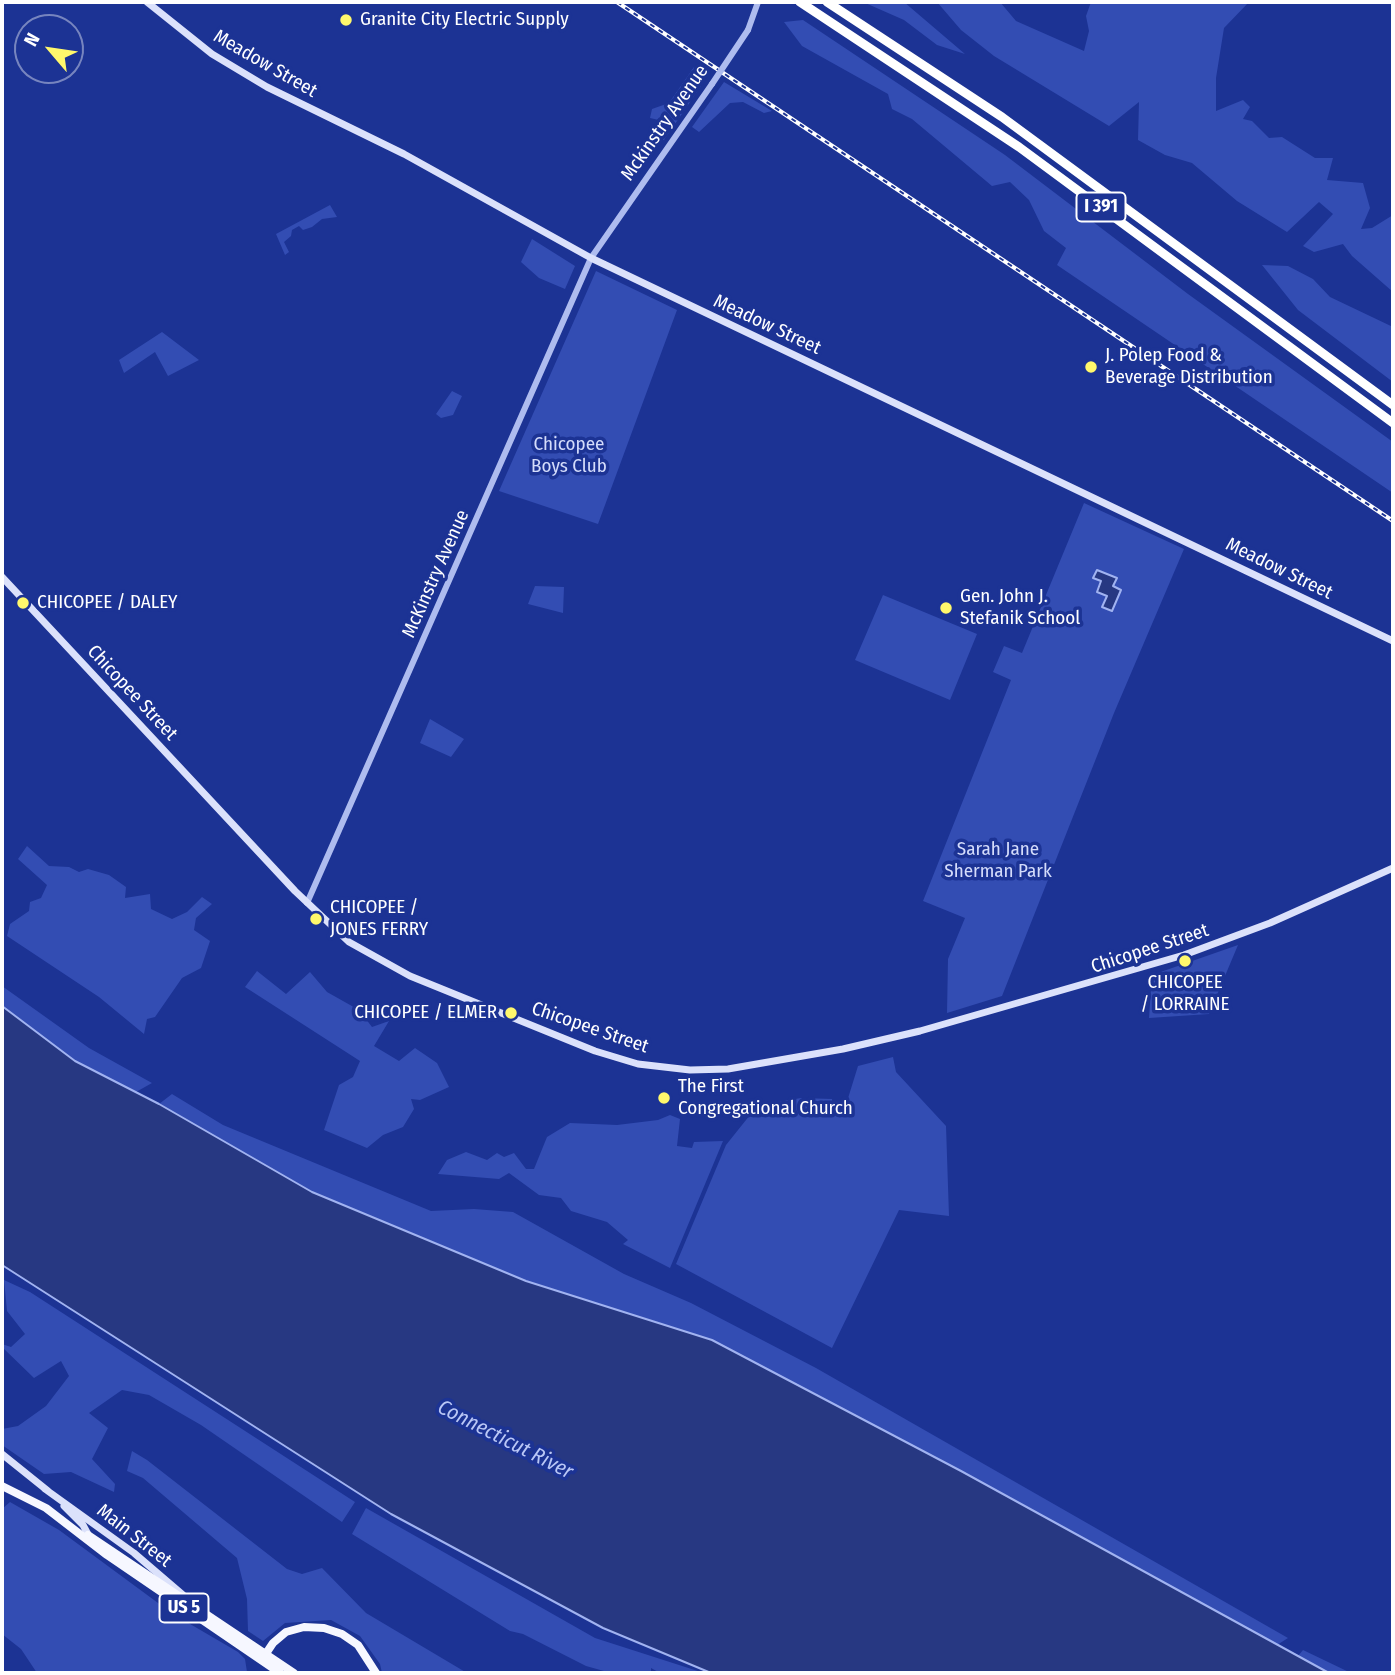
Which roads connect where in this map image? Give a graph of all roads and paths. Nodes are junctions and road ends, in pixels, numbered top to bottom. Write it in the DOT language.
graph roads {
  1 [pos="147,2"];
  2 [pos="758,2"];
  3 [pos="800,2"];
  4 [pos="827,2"];
  5 [pos="592,258"];
  6 [pos="1393,405"];
  7 [pos="1393,423"];
  8 [pos="2,577"];
  9 [pos="1393,641"];
  10 [pos="1393,868"];
  11 [pos="307,902"];
  12 [pos="2,1454"];
  13 [pos="2,1486"];
  14 [pos="45,1489"];
  15 [pos="70,1525"];
  16 [pos="89,1535"];
  17 [pos="93,1544"];
  18 [pos="110,1552"];
  19 [pos="201,1611"];
  20 [pos="265,1655"];
  21 [pos="280,1673"];
  22 [pos="294,1673"];
  23 [pos="376,1673"];
  1 -- 5 [label="main road, Meadow Street"];
  2 -- 5 [label="street, Mckinstry Avenue, bridge"];
  3 -- 7 [label="highway, I 391"];
  4 -- 6 [label="highway, I 391"];
  5 -- 9 [label="main road, Meadow Street"];
  5 -- 11 [label="street, McKinstry Avenue"];
  8 -- 11 [label="main road, Chicopee Street"];
  10 -- 11 [label="main road, Chicopee Street"];
  12 -- 14 [label="main road, Main Street"];
  13 -- 15 [label="main road, US 5"];
  14 -- 16 [label="main road, Main Street"];
  14 -- 19 [label="main road, Main Street"];
  15 -- 16 [label="main road, US 5"];
  15 -- 17 [label="main road, US 5"];
  16 -- 17 [label="main road, Main Street"];
  16 -- 18 [label="main road, US 5"];
  17 -- 18 [label="main road, US 5"];
  18 -- 19 [label="main road, Main Street / US 5"];
  18 -- 21 [label="main road, Main Street / US 5"];
  19 -- 20 [label="main road, Main Street / US 5"];
  20 -- 22 [label="main road, Main Street / US 5"];
  20 -- 23 [label="main road"];
}
